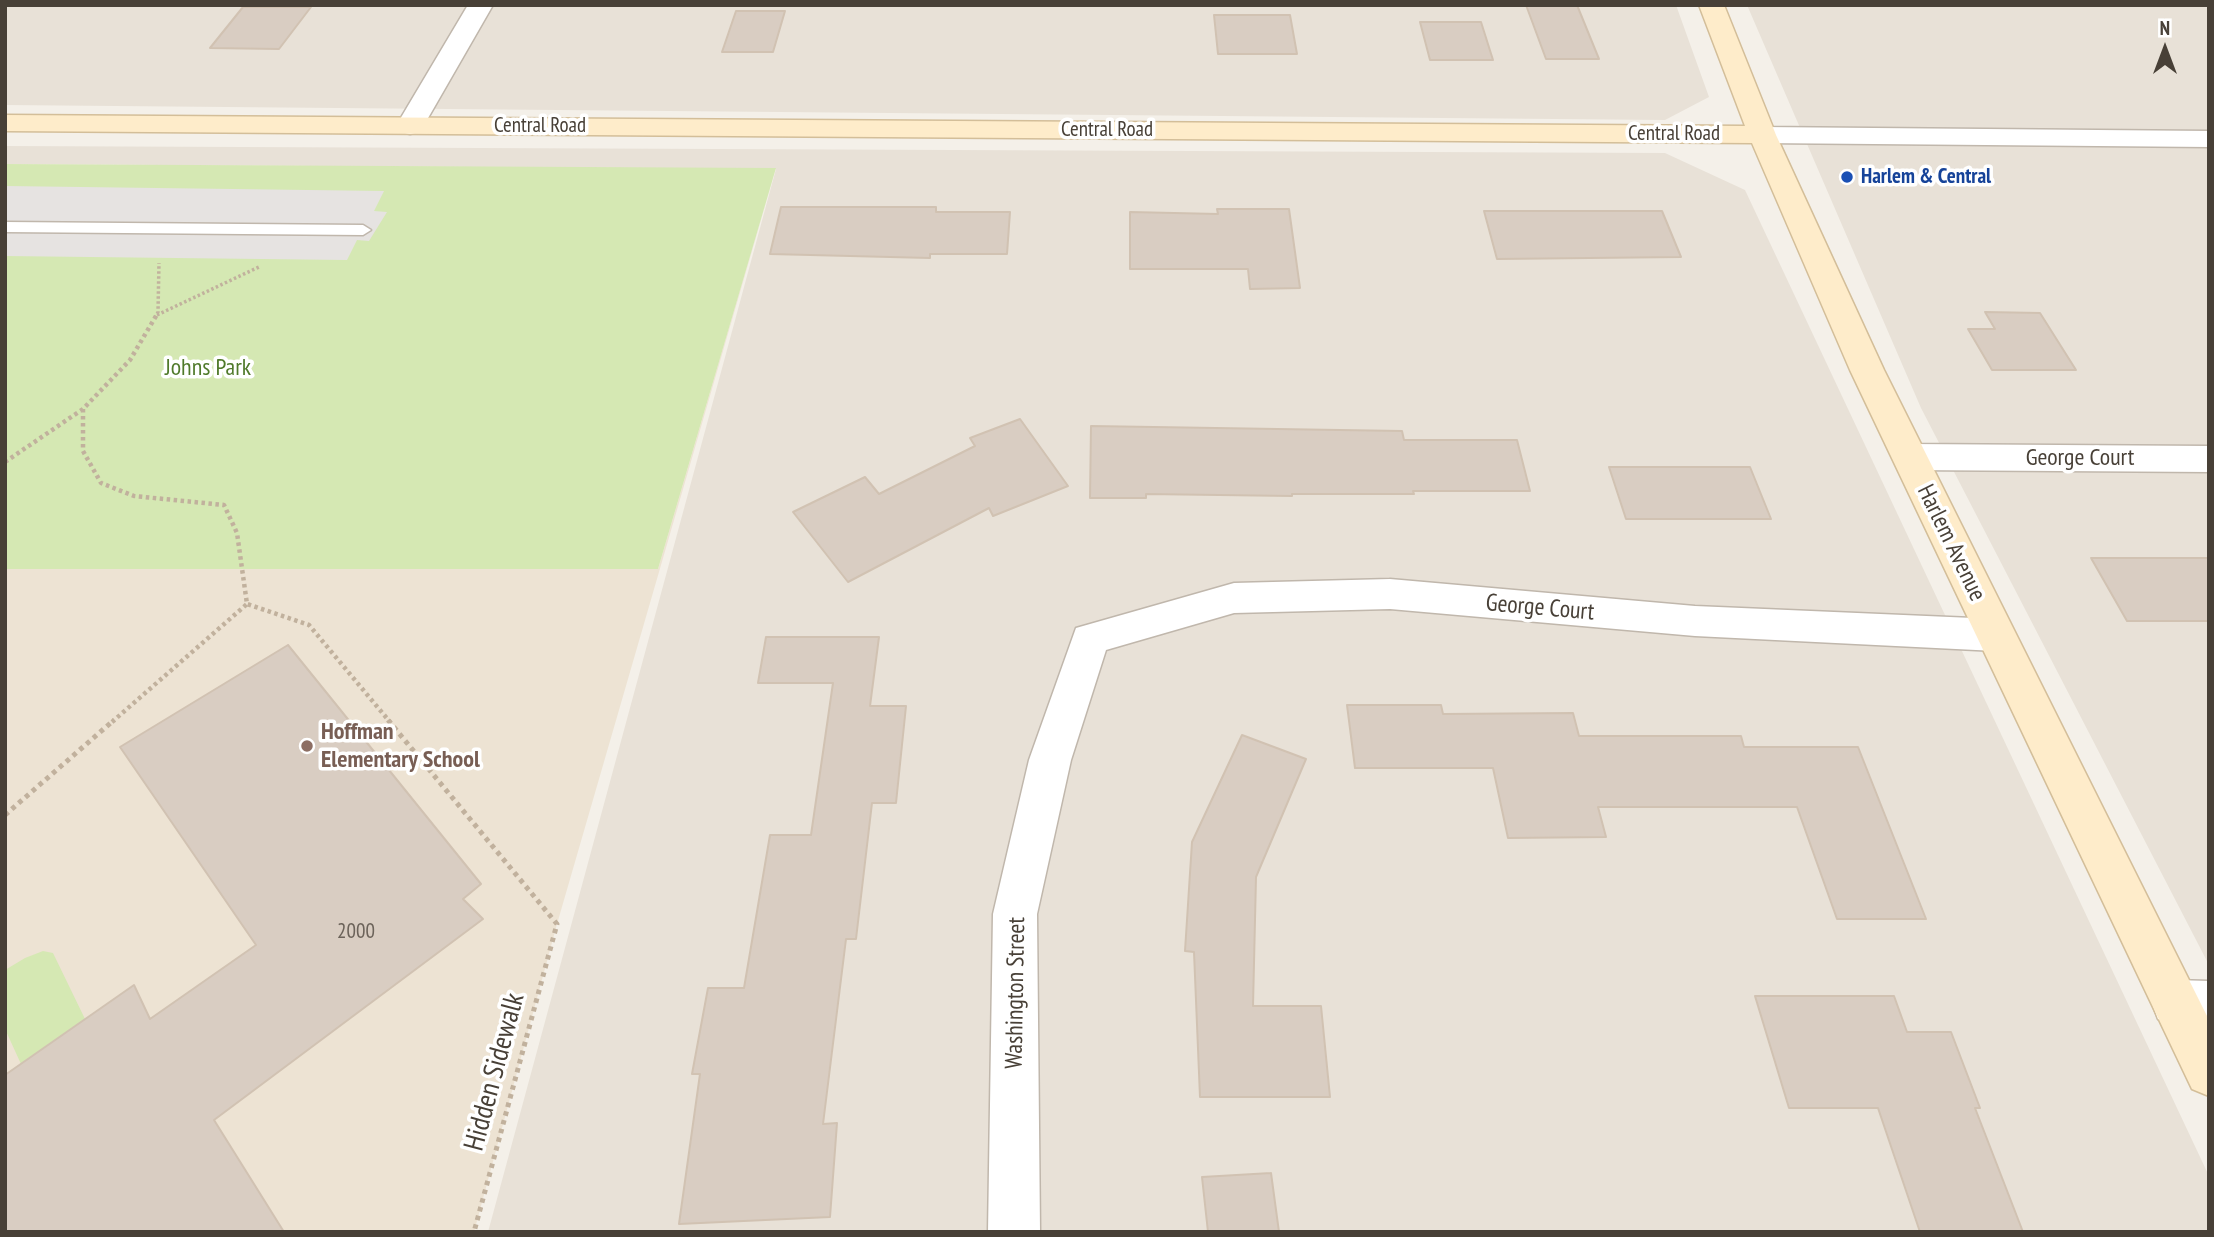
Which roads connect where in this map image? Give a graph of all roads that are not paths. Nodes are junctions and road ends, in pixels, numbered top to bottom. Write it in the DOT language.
graph roads {
  1 [pos="481,5"];
  2 [pos="1711,5"];
  3 [pos="5,123"];
  4 [pos="410,126"];
  5 [pos="1762,135"];
  6 [pos="2209,139"];
  7 [pos="5,227"];
  8 [pos="363,230"];
  9 [pos="1909,457"];
  10 [pos="2209,459"];
  11 [pos="1996,635"];
  12 [pos="1090,639"];
  13 [pos="2192,1003"];
  14 [pos="2209,1072"];
  15 [pos="1014,1232"];
  1 -- 4 [label="street"];
  2 -- 5 [label="main road, Harlem Avenue"];
  3 -- 4 [label="main road, Central Road"];
  4 -- 5 [label="main road, Central Road"];
  5 -- 6 [label="street, Central Road"];
  5 -- 9 [label="main road, Harlem Avenue"];
  7 -- 8 [label="lane"];
  9 -- 10 [label="street, George Court"];
  9 -- 11 [label="main road, Harlem Avenue"];
  11 -- 12 [label="street, George Court"];
  11 -- 13 [label="main road, Harlem Avenue"];
  12 -- 15 [label="street, Washington Street"];
  13 -- 14 [label="main road, Harlem Avenue"];
}
